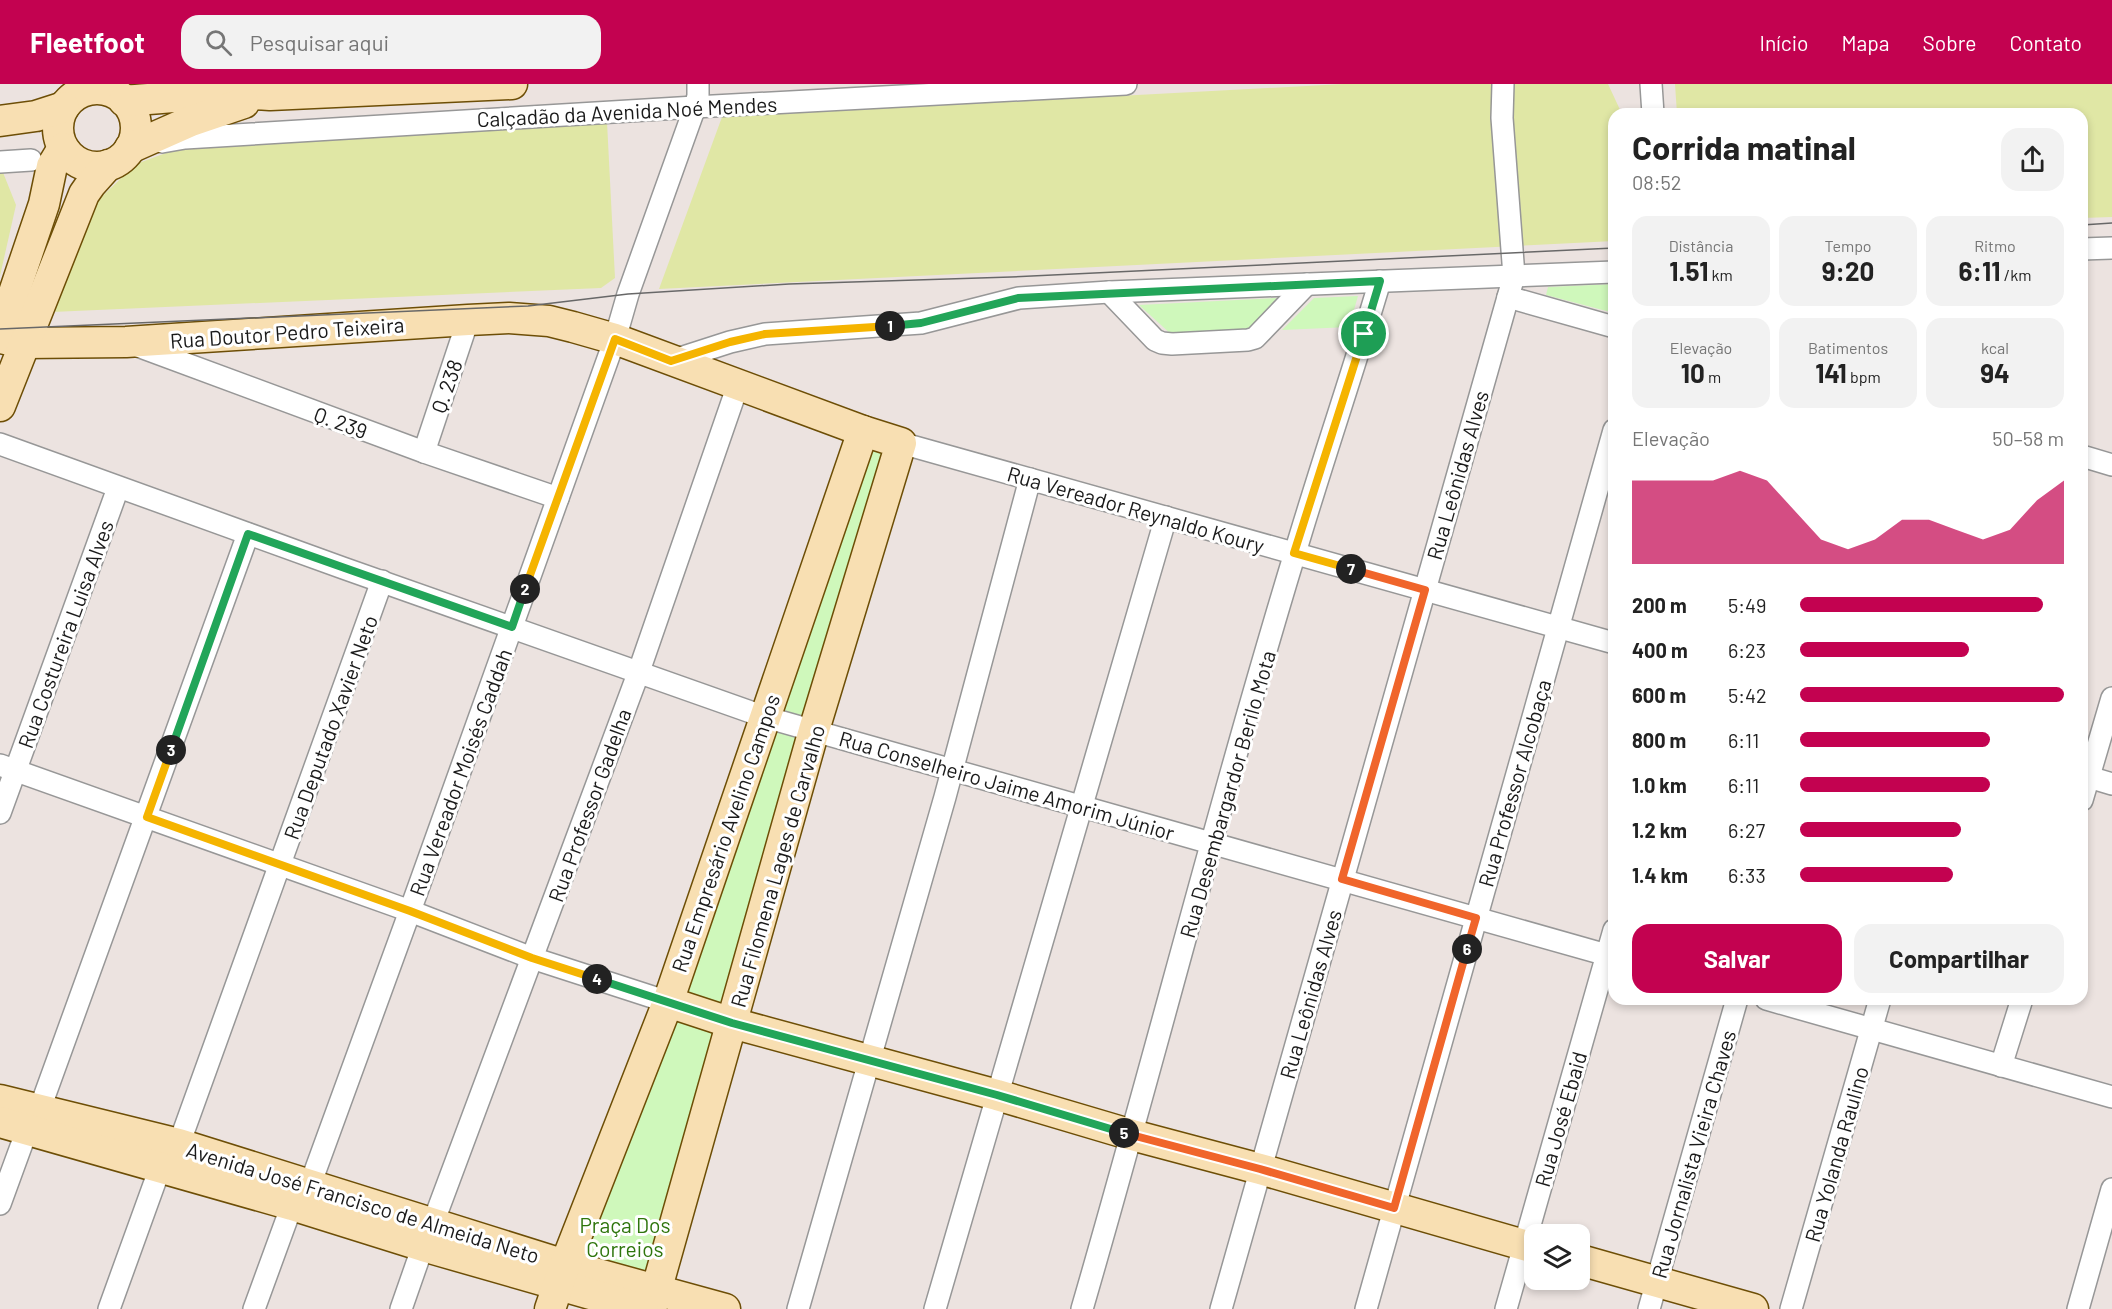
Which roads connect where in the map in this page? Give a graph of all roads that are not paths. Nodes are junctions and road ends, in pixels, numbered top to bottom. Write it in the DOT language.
graph roads {
  1 [pos="512,84"];
  2 [pos="698,84"];
  3 [pos="1126,84"];
  4 [pos="1503,84"];
  5 [pos="1651,84"];
  6 [pos="122,94"];
  7 [pos="73,95"];
  8 [pos="270,95"];
  9 [pos="695,107"];
  10 [pos="1653,108"];
  11 [pos="0,121"];
  12 [pos="63,148"];
  13 [pos="119,157"];
  14 [pos="31,160"];
  15 [pos="0,162"];
  16 [pos="2112,248"];
  17 [pos="2088,249"];
  18 [pos="1608,272"];
  19 [pos="1514,276"];
  20 [pos="1380,281"];
  21 [pos="1307,284"];
  22 [pos="1109,292"];
  23 [pos="1508,297"];
  24 [pos="468,320"];
  25 [pos="1608,325"];
  26 [pos="8,338"];
  27 [pos="615,339"];
  28 [pos="126,342"];
  29 [pos="671,361"];
  30 [pos="738,385"];
  31 [pos="0,406"];
  32 [pos="863,431"];
  33 [pos="901,443"];
  34 [pos="0,444"];
  35 [pos="1608,451"];
  36 [pos="424,452"];
  37 [pos="2088,458"];
  38 [pos="2112,465"];
  39 [pos="1030,479"];
  40 [pos="118,488"];
  41 [pos="558,498"];
  42 [pos="1166,517"];
  43 [pos="248,534"];
  44 [pos="1294,553"];
  45 [pos="382,582"];
  46 [pos="1425,590"];
  47 [pos="512,627"];
  48 [pos="1558,628"];
  49 [pos="1608,641"];
  50 [pos="638,674"];
  51 [pos="2112,698"];
  52 [pos="765,717"];
  53 [pos="814,730"];
  54 [pos="2088,767"];
  55 [pos="8,768"];
  56 [pos="952,770"];
  57 [pos="2088,777"];
  58 [pos="2112,784"];
  59 [pos="1082,807"];
  60 [pos="0,813"];
  61 [pos="147,817"];
  62 [pos="1212,843"];
  63 [pos="280,866"];
  64 [pos="1342,879"];
  65 [pos="410,911"];
  66 [pos="1476,918"];
  67 [pos="1608,955"];
  68 [pos="532,958"];
  69 [pos="1608,963"];
  70 [pos="668,1002"];
  71 [pos="1735,1005"];
  72 [pos="1786,1005"];
  73 [pos="1878,1005"];
  74 [pos="2020,1005"];
  75 [pos="732,1023"];
  76 [pos="1871,1030"];
  77 [pos="868,1060"];
  78 [pos="2001,1066"];
  79 [pos="997,1095"];
  80 [pos="2112,1097"];
  81 [pos="0,1100"];
  82 [pos="22,1121"];
  83 [pos="1132,1135"];
  84 [pos="179,1144"];
  85 [pos="160,1167"];
  86 [pos="1260,1169"];
  87 [pos="2112,1189"];
  88 [pos="301,1195"];
  89 [pos="0,1204"];
  90 [pos="1394,1208"];
  91 [pos="1536,1224"];
  92 [pos="428,1235"];
  93 [pos="1524,1244"];
  94 [pos="1524,1262"];
  95 [pos="1590,1265"];
  96 [pos="558,1287"];
  97 [pos="1653,1295"];
  98 [pos="651,1303"];
  99 [pos="109,1309"];
  100 [pos="254,1309"];
  101 [pos="401,1309"];
  102 [pos="725,1309"];
  103 [pos="798,1309"];
  104 [pos="935,1309"];
  105 [pos="1082,1309"];
  106 [pos="1221,1309"];
  107 [pos="1366,1309"];
  108 [pos="1506,1309"];
  109 [pos="1753,1309"];
  110 [pos="1791,1309"];
  111 [pos="2078,1309"];
  1 -- 8 [label="street"];
  2 -- 9 [label="street, Rua Vereador Moisés Caddah"];
  3 -- 9 [label="street, Calçadão da Avenida Noé Mendes"];
  4 -- 19 [label="street, Rua Leônidas Alves"];
  5 -- 10 [label="street"];
  6 -- 7 [label="street"];
  6 -- 8 [label="street"];
  6 -- 13 [label="street"];
  7 -- 11 [label="street"];
  7 -- 12 [label="street"];
  8 -- 13 [label="street"];
  9 -- 13 [label="street, Calçadão da Avenida Noé Mendes"];
  9 -- 27 [label="street, Rua Vereador Moisés Caddah"];
  12 -- 13 [label="street"];
  12 -- 26 [label="street"];
  13 -- 26 [label="street"];
  14 -- 15 [label="street"];
  16 -- 17 [label="street"];
  18 -- 19 [label="street"];
  19 -- 20 [label="street"];
  19 -- 23 [label="street, Rua Leônidas Alves"];
  20 -- 21 [label="street"];
  20 -- 44 [label="street, Rua Desembargardor Berilo Mota"];
  21 -- 22 [label="street"];
  21 -- 22 [label="street"];
  22 -- 29 [label="street"];
  23 -- 25 [label="street"];
  23 -- 46 [label="street, Rua Leônidas Alves"];
  24 -- 27 [label="street, Rua Doutor Pedro Teixeira"];
  24 -- 28 [label="street, Rua Doutor Pedro Teixeira"];
  24 -- 36 [label="street, Q. 238"];
  26 -- 28 [label="street, Rua Doutor Pedro Teixeira"];
  26 -- 31 [label="street"];
  27 -- 29 [label="street, Rua Doutor Pedro Teixeira"];
  27 -- 41 [label="street, Rua Vereador Moisés Caddah"];
  28 -- 36 [label="street, Q. 239"];
  29 -- 30 [label="street, Rua Doutor Pedro Teixeira"];
  30 -- 32 [label="street, Rua Doutor Pedro Teixeira"];
  30 -- 50 [label="street, Rua Professor Gadelha"];
  32 -- 33 [label="street, Rua Doutor Pedro Teixeira"];
  32 -- 52 [label="street, Rua Empresário Avelino Campos"];
  33 -- 39 [label="street, Rua Vereador Reynaldo Koury"];
  33 -- 53 [label="street, Rua Filomena Lages de Carvalho"];
  34 -- 40 [label="street, Rua Conselheiro Jaime Amorim Júnior"];
  35 -- 48 [label="street, Rua Professor Alcobaça"];
  36 -- 41 [label="street, Q. 239"];
  37 -- 38 [label="street"];
  39 -- 42 [label="street, Rua Vereador Reynaldo Koury"];
  39 -- 56 [label="street"];
  40 -- 43 [label="street, Rua Conselheiro Jaime Amorim Júnior"];
  40 -- 55 [label="street, Rua Costureira Luisa Alves"];
  41 -- 47 [label="street, Rua Vereador Moisés Caddah"];
  42 -- 44 [label="street, Rua Vereador Reynaldo Koury"];
  42 -- 59 [label="street"];
  43 -- 45 [label="street, Rua Conselheiro Jaime Amorim Júnior"];
  43 -- 61 [label="street"];
  44 -- 46 [label="street, Rua Vereador Reynaldo Koury"];
  44 -- 62 [label="street, Rua Desembargardor Berilo Mota"];
  45 -- 47 [label="street, Rua Conselheiro Jaime Amorim Júnior"];
  45 -- 63 [label="street, Rua Deputado Xavier Neto"];
  46 -- 48 [label="street, Rua Vereador Reynaldo Koury"];
  46 -- 64 [label="street, Rua Leônidas Alves"];
  47 -- 50 [label="street, Rua Conselheiro Jaime Amorim Júnior"];
  47 -- 65 [label="street, Rua Vereador Moisés Caddah"];
  48 -- 49 [label="street, Rua Vereador Reynaldo Koury"];
  48 -- 66 [label="street, Rua Professor Alcobaça"];
  50 -- 52 [label="street, Rua Conselheiro Jaime Amorim Júnior"];
  50 -- 68 [label="street, Rua Professor Gadelha"];
  51 -- 54 [label="street"];
  52 -- 53 [label="street, Rua Conselheiro Jaime Amorim Júnior"];
  52 -- 70 [label="street, Rua Empresário Avelino Campos"];
  53 -- 56 [label="street, Rua Conselheiro Jaime Amorim Júnior"];
  53 -- 75 [label="street, Rua Filomena Lages de Carvalho"];
  55 -- 60 [label="street, Rua Costureira Luisa Alves"];
  55 -- 61 [label="street"];
  56 -- 59 [label="street, Rua Conselheiro Jaime Amorim Júnior"];
  56 -- 77 [label="street"];
  57 -- 58 [label="street"];
  59 -- 62 [label="street, Rua Conselheiro Jaime Amorim Júnior"];
  59 -- 79 [label="street"];
  61 -- 63 [label="street"];
  61 -- 82 [label="street"];
  62 -- 64 [label="street, Rua Conselheiro Jaime Amorim Júnior"];
  62 -- 83 [label="street, Rua Desembargardor Berilo Mota"];
  63 -- 65 [label="street"];
  63 -- 84 [label="street, Rua Deputado Xavier Neto"];
  64 -- 66 [label="street, Rua Conselheiro Jaime Amorim Júnior"];
  64 -- 86 [label="street, Rua Leônidas Alves"];
  65 -- 68 [label="street"];
  65 -- 88 [label="street, Rua Vereador Moisés Caddah"];
  66 -- 67 [label="street, Rua Conselheiro Jaime Amorim Júnior"];
  66 -- 90 [label="street, Rua Professor Alcobaça"];
  68 -- 70 [label="street"];
  68 -- 92 [label="street, Rua Professor Gadelha"];
  69 -- 91 [label="street, Rua José Ebaid"];
  70 -- 75 [label="street"];
  70 -- 96 [label="street, Rua Empresário Avelino Campos"];
  71 -- 97 [label="street, Rua Jornalista Vieira Chaves"];
  72 -- 76 [label="street"];
  73 -- 76 [label="street, Rua Yolanda Raulino"];
  74 -- 78 [label="street"];
  75 -- 77 [label="street"];
  75 -- 98 [label="street, Rua Filomena Lages de Carvalho"];
  76 -- 78 [label="street"];
  76 -- 110 [label="street, Rua Yolanda Raulino"];
  77 -- 79 [label="street"];
  77 -- 103 [label="street"];
  78 -- 80 [label="street"];
  79 -- 83 [label="street"];
  79 -- 104 [label="street"];
  81 -- 82 [label="street, Avenida José Francisco de Almeida Neto"];
  82 -- 84 [label="street, Avenida José Francisco de Almeida Neto"];
  82 -- 85 [label="street, Avenida José Francisco de Almeida Neto"];
  82 -- 89 [label="street"];
  83 -- 86 [label="street"];
  83 -- 105 [label="street, Rua Desembargardor Berilo Mota"];
  84 -- 88 [label="street, Avenida José Francisco de Almeida Neto"];
  85 -- 88 [label="street, Avenida José Francisco de Almeida Neto"];
  85 -- 99 [label="street"];
  86 -- 90 [label="street"];
  86 -- 106 [label="street, Rua Leônidas Alves"];
  87 -- 111 [label="street"];
  88 -- 92 [label="street, Avenida José Francisco de Almeida Neto"];
  88 -- 100 [label="street, Rua Vereador Moisés Caddah"];
  90 -- 93 [label="street"];
  90 -- 107 [label="street, Rua Professor Alcobaça"];
  92 -- 96 [label="street, Avenida José Francisco de Almeida Neto"];
  92 -- 101 [label="street, Rua Professor Gadelha"];
  94 -- 108 [label="street, Rua José Ebaid"];
  95 -- 97 [label="street"];
  96 -- 98 [label="street, Avenida José Francisco de Almeida Neto"];
  97 -- 109 [label="street"];
  98 -- 102 [label="street, Avenida José Francisco de Almeida Neto"];
}
